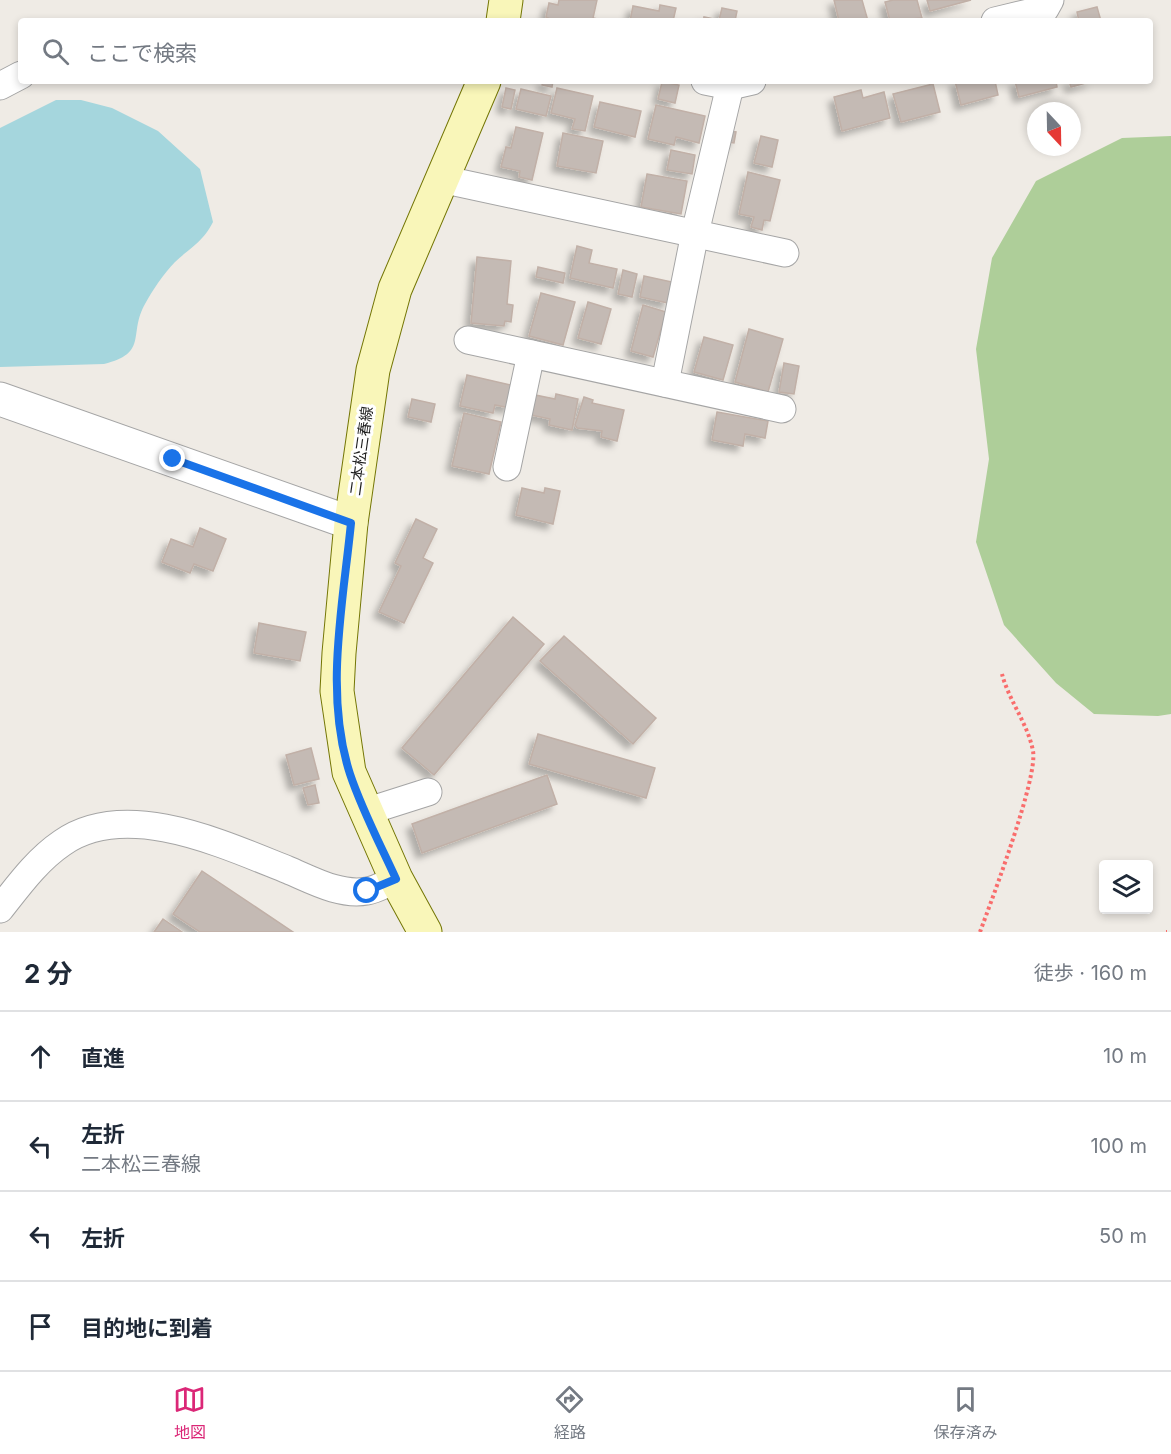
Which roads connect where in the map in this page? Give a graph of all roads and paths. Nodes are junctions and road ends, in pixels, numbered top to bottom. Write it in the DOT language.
graph roads {
  1 [pos="506,0"];
  2 [pos="1050,0"];
  3 [pos="503,18"];
  4 [pos="1008,18"];
  5 [pos="18,77"];
  6 [pos="483,84"];
  7 [pos="729,84"];
  8 [pos="0,86"];
  9 [pos="441,179"];
  10 [pos="695,233"];
  11 [pos="785,253"];
  12 [pos="468,340"];
  13 [pos="531,354"];
  14 [pos="665,383"];
  15 [pos="0,399"];
  16 [pos="782,409"];
  17 [pos="507,466"];
  18 [pos="351,523"];
  19 [pos="1002,674"];
  20 [pos="428,792"];
  21 [pos="365,812"];
  22 [pos="396,879"];
  23 [pos="0,909"];
  24 [pos="425,932"];
  25 [pos="980,932"];
  1 -- 3 [label="main road"];
  2 -- 4 [label="street"];
  5 -- 8 [label="street"];
  6 -- 9 [label="main road, 二本松三春線"];
  7 -- 10 [label="street"];
  9 -- 10 [label="street"];
  9 -- 18 [label="main road, 二本松三春線"];
  10 -- 11 [label="street"];
  10 -- 14 [label="street"];
  12 -- 13 [label="street"];
  13 -- 14 [label="street"];
  13 -- 17 [label="street"];
  14 -- 16 [label="street"];
  15 -- 18 [label="street"];
  18 -- 21 [label="main road, 二本松三春線"];
  19 -- 25 [label="path"];
  20 -- 21 [label="street"];
  21 -- 22 [label="main road, 二本松三春線"];
  22 -- 23 [label="street"];
  22 -- 24 [label="main road, 二本松三春線"];
}
